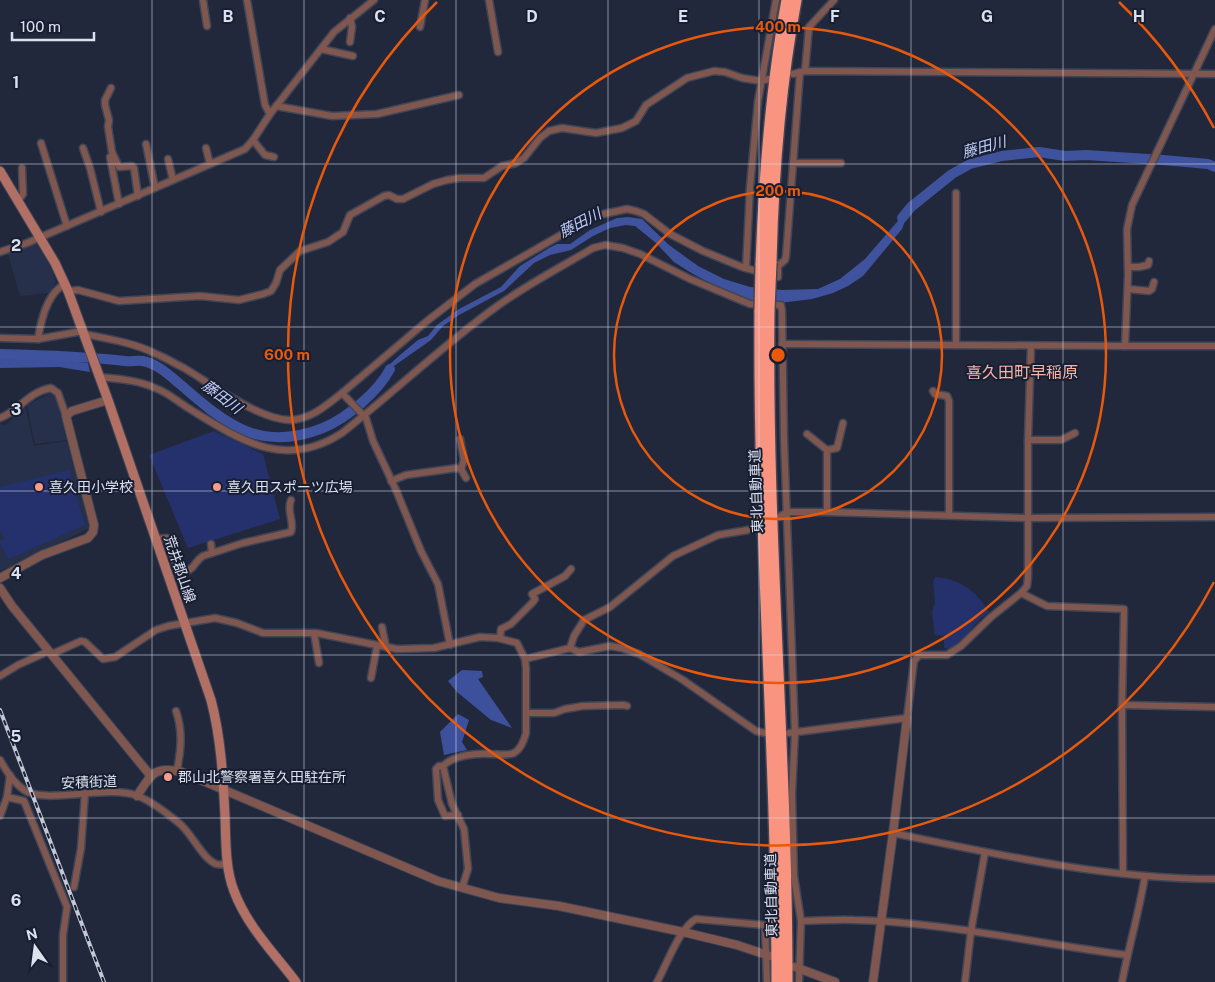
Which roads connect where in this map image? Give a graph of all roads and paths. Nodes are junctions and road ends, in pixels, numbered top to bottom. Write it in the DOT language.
graph roads {
  1 [pos="203,0"];
  2 [pos="248,0"];
  3 [pos="374,0"];
  4 [pos="425,0"];
  5 [pos="489,0"];
  6 [pos="776,0"];
  7 [pos="787,0"];
  8 [pos="796,0"];
  9 [pos="834,0"];
  10 [pos="350,18"];
  11 [pos="207,26"];
  12 [pos="420,27"];
  13 [pos="1215,30"];
  14 [pos="350,42"];
  15 [pos="321,49"];
  16 [pos="498,52"];
  17 [pos="353,56"];
  18 [pos="803,72"];
  19 [pos="792,74"];
  20 [pos="1194,74"];
  21 [pos="1215,74"];
  22 [pos="768,79"];
  23 [pos="761,80"];
  24 [pos="111,88"];
  25 [pos="458,95"];
  26 [pos="276,106"];
  27 [pos="270,114"];
  28 [pos="253,140"];
  29 [pos="41,143"];
  30 [pos="146,144"];
  31 [pos="82,148"];
  32 [pos="206,148"];
  33 [pos="108,151"];
  34 [pos="274,157"];
  35 [pos="168,159"];
  36 [pos="793,163"];
  37 [pos="841,163"];
  38 [pos="210,164"];
  39 [pos="22,168"];
  40 [pos="0,171"];
  41 [pos="173,180"];
  42 [pos="155,188"];
  43 [pos="956,193"];
  44 [pos="138,196"];
  45 [pos="18,201"];
  46 [pos="119,204"];
  47 [pos="101,212"];
  48 [pos="67,226"];
  49 [pos="40,237"];
  50 [pos="0,252"];
  51 [pos="1149,261"];
  52 [pos="766,264"];
  53 [pos="1128,267"];
  54 [pos="746,268"];
  55 [pos="1154,282"];
  56 [pos="67,288"];
  57 [pos="1128,289"];
  58 [pos="764,310"];
  59 [pos="84,335"];
  60 [pos="0,338"];
  61 [pos="38,339"];
  62 [pos="782,344"];
  63 [pos="956,345"];
  64 [pos="1031,346"];
  65 [pos="1125,346"];
  66 [pos="1215,346"];
  67 [pos="98,374"];
  68 [pos="933,391"];
  69 [pos="344,395"];
  70 [pos="108,400"];
  71 [pos="363,415"];
  72 [pos="66,416"];
  73 [pos="0,418"];
  74 [pos="843,423"];
  75 [pos="1075,433"];
  76 [pos="807,434"];
  77 [pos="460,439"];
  78 [pos="1028,440"];
  79 [pos="827,450"];
  80 [pos="461,469"];
  81 [pos="466,478"];
  82 [pos="391,481"];
  83 [pos="291,500"];
  84 [pos="787,512"];
  85 [pos="827,512"];
  86 [pos="949,515"];
  87 [pos="779,517"];
  88 [pos="1215,517"];
  89 [pos="1028,518"];
  90 [pos="755,526"];
  91 [pos="156,539"];
  92 [pos="212,544"];
  93 [pos="212,553"];
  94 [pos="571,569"];
  95 [pos="0,578"];
  96 [pos="0,588"];
  97 [pos="1021,593"];
  98 [pos="185,624"];
  99 [pos="382,628"];
  100 [pos="314,634"];
  101 [pos="500,638"];
  102 [pos="450,645"];
  103 [pos="377,646"];
  104 [pos="386,647"];
  105 [pos="570,648"];
  106 [pos="50,652"];
  107 [pos="525,659"];
  108 [pos="319,662"];
  109 [pos="0,676"];
  110 [pos="371,678"];
  111 [pos="1122,705"];
  112 [pos="626,706"];
  113 [pos="1215,707"];
  114 [pos="176,711"];
  115 [pos="527,714"];
  116 [pos="907,718"];
  117 [pos="765,732"];
  118 [pos="792,733"];
  119 [pos="0,760"];
  120 [pos="443,766"];
  121 [pos="177,770"];
  122 [pos="10,775"];
  123 [pos="150,775"];
  124 [pos="224,790"];
  125 [pos="85,793"];
  126 [pos="138,796"];
  127 [pos="7,797"];
  128 [pos="1,808"];
  129 [pos="458,815"];
  130 [pos="0,816"];
  131 [pos="894,833"];
  132 [pos="985,852"];
  133 [pos="227,864"];
  134 [pos="1123,873"];
  135 [pos="1145,876"];
  136 [pos="1215,879"];
  137 [pos="74,887"];
  138 [pos="462,888"];
  139 [pos="801,921"];
  140 [pos="882,921"];
  141 [pos="971,931"];
  142 [pos="683,932"];
  143 [pos="1127,955"];
  144 [pos="768,956"];
  145 [pos="798,968"];
  146 [pos="63,982"];
  147 [pos="296,982"];
  148 [pos="657,982"];
  149 [pos="767,982"];
  150 [pos="777,982"];
  151 [pos="786,982"];
  152 [pos="799,982"];
  153 [pos="835,982"];
  154 [pos="873,982"];
  155 [pos="965,982"];
  156 [pos="1122,982"];
  1 -- 11 [label="street"];
  2 -- 27 [label="street"];
  3 -- 10 [label="street"];
  4 -- 12 [label="street"];
  5 -- 16 [label="street"];
  6 -- 23 [label="street"];
  7 -- 52 [label="highway, 東北自動車道"];
  8 -- 52 [label="highway, 東北自動車道"];
  9 -- 18 [label="street"];
  10 -- 14 [label="street"];
  10 -- 15 [label="street"];
  13 -- 20 [label="street"];
  15 -- 17 [label="street"];
  15 -- 26 [label="street"];
  18 -- 19 [label="street"];
  18 -- 20 [label="street"];
  18 -- 36 [label="street"];
  20 -- 21 [label="street"];
  20 -- 53 [label="street"];
  22 -- 23 [label="street"];
  23 -- 54 [label="street"];
  23 -- 56 [label="street"];
  24 -- 44 [label="street"];
  25 -- 26 [label="street"];
  26 -- 27 [label="street"];
  27 -- 28 [label="street"];
  28 -- 34 [label="street"];
  28 -- 38 [label="street"];
  29 -- 48 [label="street"];
  30 -- 42 [label="street"];
  31 -- 47 [label="street"];
  32 -- 38 [label="street"];
  33 -- 46 [label="street"];
  35 -- 41 [label="street"];
  36 -- 37 [label="street"];
  36 -- 54 [label="street"];
  38 -- 41 [label="street"];
  39 -- 45 [label="street"];
  40 -- 45 [label="main road, 荒井郡山線"];
  41 -- 42 [label="street"];
  42 -- 44 [label="street"];
  43 -- 63 [label="street"];
  44 -- 46 [label="street"];
  45 -- 49 [label="main road, 荒井郡山線"];
  46 -- 47 [label="street"];
  47 -- 48 [label="street"];
  48 -- 49 [label="street"];
  49 -- 50 [label="street"];
  49 -- 56 [label="main road, 荒井郡山線"];
  51 -- 53 [label="street"];
  52 -- 58 [label="highway, 東北自動車道, bridge"];
  53 -- 57 [label="street"];
  54 -- 69 [label="street"];
  55 -- 57 [label="street"];
  56 -- 59 [label="main road, 荒井郡山線"];
  56 -- 61 [label="street"];
  57 -- 65 [label="street"];
  58 -- 150 [label="highway, 東北自動車道"];
  58 -- 151 [label="highway, 東北自動車道"];
  59 -- 61 [label="street"];
  59 -- 67 [label="main road, 荒井郡山線"];
  59 -- 69 [label="street"];
  60 -- 61 [label="street"];
  62 -- 63 [label="street"];
  62 -- 71 [label="street"];
  62 -- 84 [label="street"];
  63 -- 64 [label="street"];
  64 -- 65 [label="street"];
  64 -- 78 [label="street"];
  65 -- 66 [label="street"];
  67 -- 70 [label="main road, 荒井郡山線"];
  67 -- 71 [label="street"];
  68 -- 86 [label="street"];
  69 -- 71 [label="street"];
  70 -- 72 [label="street"];
  70 -- 91 [label="main road, 荒井郡山線"];
  71 -- 82 [label="street"];
  72 -- 73 [label="street"];
  72 -- 95 [label="street"];
  74 -- 79 [label="street"];
  75 -- 78 [label="street"];
  76 -- 79 [label="street"];
  77 -- 80 [label="street"];
  78 -- 89 [label="street"];
  79 -- 85 [label="street"];
  80 -- 81 [label="street"];
  80 -- 82 [label="street"];
  82 -- 102 [label="street"];
  83 -- 93 [label="street"];
  84 -- 85 [label="street"];
  84 -- 87 [label="street"];
  84 -- 118 [label="street"];
  85 -- 86 [label="street"];
  86 -- 89 [label="street"];
  88 -- 89 [label="street"];
  89 -- 97 [label="street"];
  90 -- 105 [label="street"];
  91 -- 93 [label="street"];
  91 -- 98 [label="main road, 荒井郡山線"];
  92 -- 93 [label="street"];
  94 -- 101 [label="street"];
  96 -- 106 [label="street"];
  97 -- 111 [label="street"];
  97 -- 116 [label="street"];
  98 -- 100 [label="street"];
  98 -- 106 [label="street"];
  98 -- 124 [label="main road, 荒井郡山線"];
  99 -- 104 [label="street"];
  100 -- 103 [label="street"];
  100 -- 108 [label="street"];
  101 -- 102 [label="street"];
  101 -- 107 [label="street"];
  102 -- 104 [label="street"];
  103 -- 104 [label="street"];
  103 -- 110 [label="street"];
  105 -- 107 [label="street"];
  105 -- 117 [label="street"];
  106 -- 109 [label="street"];
  106 -- 123 [label="street"];
  107 -- 115 [label="street"];
  111 -- 113 [label="street"];
  111 -- 134 [label="street"];
  112 -- 115 [label="street"];
  114 -- 121 [label="street"];
  115 -- 120 [label="street"];
  116 -- 118 [label="street"];
  116 -- 131 [label="street"];
  118 -- 139 [label="street"];
  119 -- 122 [label="street, 安積街道"];
  120 -- 129 [label="street"];
  120 -- 129 [label="street"];
  121 -- 123 [label="street"];
  121 -- 124 [label="street"];
  122 -- 125 [label="street, 安積街道"];
  122 -- 127 [label="street"];
  123 -- 126 [label="street"];
  124 -- 133 [label="main road, 荒井郡山線"];
  124 -- 138 [label="street"];
  125 -- 126 [label="street, 安積街道"];
  125 -- 137 [label="street"];
  126 -- 133 [label="street, 安積街道"];
  127 -- 128 [label="street"];
  127 -- 146 [label="street"];
  128 -- 130 [label="street"];
  129 -- 138 [label="street"];
  131 -- 132 [label="street"];
  131 -- 140 [label="street"];
  132 -- 134 [label="street"];
  132 -- 141 [label="street"];
  133 -- 147 [label="main road, 荒井郡山線"];
  134 -- 135 [label="street"];
  135 -- 136 [label="street"];
  135 -- 143 [label="street"];
  138 -- 142 [label="street"];
  139 -- 140 [label="street"];
  139 -- 145 [label="street"];
  140 -- 141 [label="street"];
  140 -- 154 [label="street"];
  141 -- 143 [label="street"];
  141 -- 155 [label="street"];
  142 -- 144 [label="street"];
  142 -- 144 [label="street"];
  142 -- 148 [label="street"];
  143 -- 156 [label="street"];
  144 -- 149 [label="street"];
  145 -- 152 [label="street"];
  145 -- 153 [label="street"];
}
